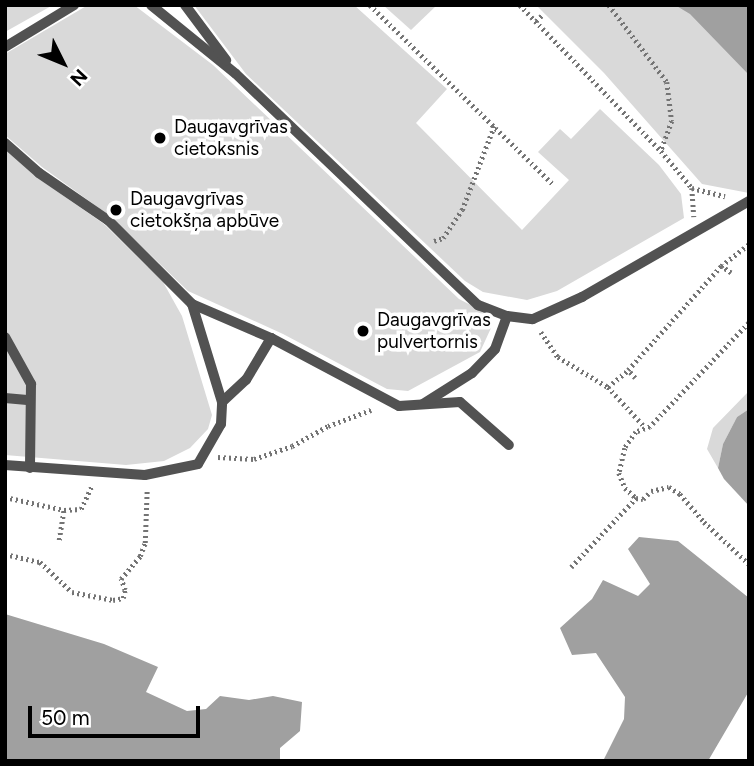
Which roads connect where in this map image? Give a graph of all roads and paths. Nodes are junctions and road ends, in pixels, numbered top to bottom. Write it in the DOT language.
graph roads {
  1 [pos="74,5"];
  2 [pos="151,5"];
  3 [pos="185,5"];
  4 [pos="370,5"];
  5 [pos="520,5"];
  6 [pos="609,5"];
  7 [pos="544,13"];
  8 [pos="536,22"];
  9 [pos="5,47"];
  10 [pos="236,74"];
  11 [pos="494,126"];
  12 [pos="5,143"];
  13 [pos="661,151"];
  14 [pos="553,184"];
  15 [pos="692,188"];
  16 [pos="748,201"];
  17 [pos="695,230"];
  18 [pos="749,244"];
  19 [pos="417,247"];
  20 [pos="721,266"];
  21 [pos="731,273"];
  22 [pos="192,304"];
  23 [pos="507,316"];
  24 [pos="533,319"];
  25 [pos="749,323"];
  26 [pos="5,337"];
  27 [pos="271,338"];
  28 [pos="628,370"];
  29 [pos="635,378"];
  30 [pos="608,387"];
  31 [pos="5,398"];
  32 [pos="30,400"];
  33 [pos="222,402"];
  34 [pos="421,405"];
  35 [pos="399,406"];
  36 [pos="644,426"];
  37 [pos="509,445"];
  38 [pos="198,464"];
  39 [pos="5,465"];
  40 [pos="30,468"];
  41 [pos="98,472"];
  42 [pos="145,475"];
  43 [pos="5,498"];
  44 [pos="636,498"];
  45 [pos="64,510"];
  46 [pos="60,540"];
  47 [pos="5,554"];
  48 [pos="749,564"];
  49 [pos="571,567"];
  1 -- 9 [label="lane"];
  2 -- 10 [label="lane"];
  3 -- 10 [label="lane"];
  4 -- 11 [label="path"];
  5 -- 8 [label="path"];
  6 -- 13 [label="path"];
  7 -- 8 [label="path"];
  8 -- 13 [label="path"];
  10 -- 19 [label="lane"];
  11 -- 14 [label="path"];
  11 -- 19 [label="path"];
  12 -- 22 [label="lane"];
  13 -- 15 [label="path"];
  15 -- 16 [label="path"];
  15 -- 17 [label="path"];
  16 -- 17 [label="lane"];
  17 -- 24 [label="lane"];
  18 -- 20 [label="path"];
  19 -- 23 [label="lane"];
  20 -- 21 [label="path"];
  20 -- 28 [label="path"];
  22 -- 27 [label="lane"];
  22 -- 33 [label="lane"];
  23 -- 24 [label="lane"];
  23 -- 34 [label="lane"];
  24 -- 30 [label="path"];
  25 -- 36 [label="path"];
  26 -- 32 [label="lane"];
  27 -- 33 [label="lane"];
  27 -- 35 [label="lane"];
  28 -- 29 [label="path"];
  28 -- 30 [label="path"];
  30 -- 36 [label="path"];
  31 -- 32 [label="lane"];
  32 -- 40 [label="lane"];
  33 -- 38 [label="lane"];
  34 -- 35 [label="lane"];
  34 -- 37 [label="lane"];
  35 -- 38 [label="path"];
  36 -- 44 [label="path"];
  38 -- 42 [label="lane"];
  39 -- 40 [label="lane"];
  40 -- 41 [label="lane"];
  41 -- 42 [label="lane"];
  41 -- 45 [label="path"];
  42 -- 47 [label="path"];
  43 -- 45 [label="path"];
  44 -- 48 [label="path"];
  44 -- 49 [label="path"];
  45 -- 46 [label="path"];
}
